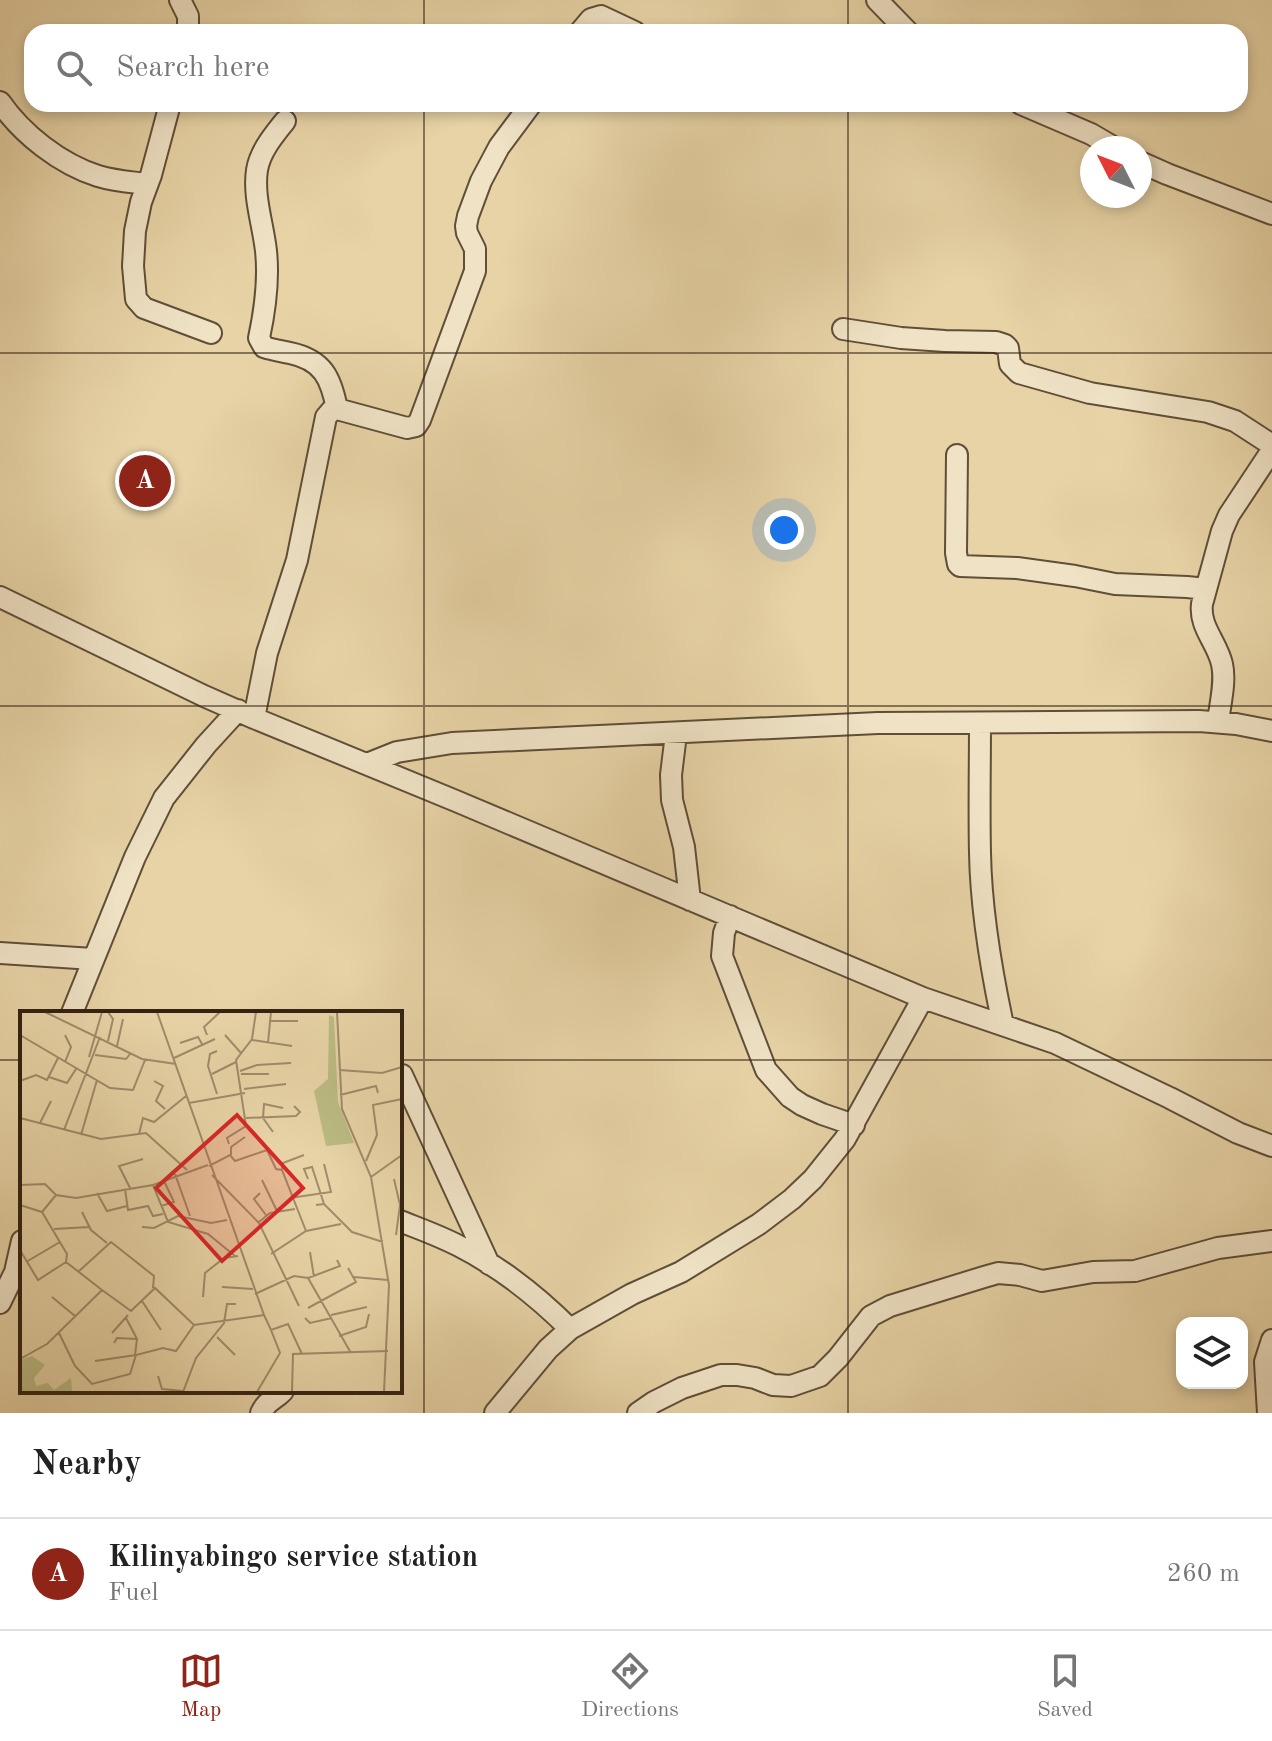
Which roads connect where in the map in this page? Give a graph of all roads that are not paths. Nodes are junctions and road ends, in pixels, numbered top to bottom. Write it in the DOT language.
graph roads {
  1 [pos="180,0"];
  2 [pos="877,0"];
  3 [pos="188,24"];
  4 [pos="587,24"];
  5 [pos="618,24"];
  6 [pos="900,24"];
  7 [pos="0,102"];
  8 [pos="168,112"];
  9 [pos="525,112"];
  10 [pos="1040,112"];
  11 [pos="285,121"];
  12 [pos="1094,136"];
  13 [pos="1152,167"];
  14 [pos="147,184"];
  15 [pos="1270,209"];
  16 [pos="843,329"];
  17 [pos="211,333"];
  18 [pos="337,409"];
  19 [pos="1272,448"];
  20 [pos="957,455"];
  21 [pos="1206,589"];
  22 [pos="0,597"];
  23 [pos="246,714"];
  24 [pos="1218,722"];
  25 [pos="980,723"];
  26 [pos="1272,731"];
  27 [pos="676,734"];
  28 [pos="367,764"];
  29 [pos="690,900"];
  30 [pos="730,916"];
  31 [pos="0,953"];
  32 [pos="93,959"];
  33 [pos="923,998"];
  34 [pos="73,1011"];
  35 [pos="1003,1025"];
  36 [pos="402,1075"];
  37 [pos="854,1125"];
  38 [pos="1272,1146"];
  39 [pos="402,1222"];
  40 [pos="1272,1241"];
  41 [pos="489,1264"];
  42 [pos="18,1273"];
  43 [pos="0,1303"];
  44 [pos="570,1329"];
  45 [pos="1272,1340"];
  46 [pos="281,1393"];
  47 [pos="261,1413"];
  48 [pos="495,1413"];
  49 [pos="638,1413"];
  50 [pos="1268,1413"];
  1 -- 3 [label="street"];
  2 -- 6 [label="street"];
  4 -- 5 [label="street"];
  7 -- 14 [label="street"];
  8 -- 14 [label="street"];
  9 -- 18 [label="street"];
  10 -- 12 [label="street"];
  11 -- 18 [label="street"];
  13 -- 15 [label="street"];
  14 -- 17 [label="street"];
  16 -- 19 [label="street"];
  18 -- 23 [label="street"];
  19 -- 21 [label="street"];
  20 -- 21 [label="street"];
  21 -- 24 [label="street"];
  22 -- 23 [label="street"];
  23 -- 28 [label="street"];
  23 -- 32 [label="street"];
  24 -- 25 [label="street"];
  24 -- 26 [label="street"];
  25 -- 27 [label="street"];
  25 -- 35 [label="street"];
  27 -- 28 [label="street"];
  27 -- 29 [label="street"];
  28 -- 29 [label="street"];
  29 -- 30 [label="street"];
  30 -- 33 [label="street"];
  30 -- 37 [label="street"];
  31 -- 32 [label="street"];
  32 -- 34 [label="street"];
  33 -- 35 [label="street"];
  33 -- 37 [label="street"];
  35 -- 38 [label="street"];
  36 -- 41 [label="street"];
  37 -- 44 [label="street"];
  39 -- 41 [label="street"];
  40 -- 49 [label="street"];
  41 -- 44 [label="street"];
  42 -- 43 [label="street"];
  44 -- 48 [label="street"];
  45 -- 50 [label="street"];
  46 -- 47 [label="street"];
}
